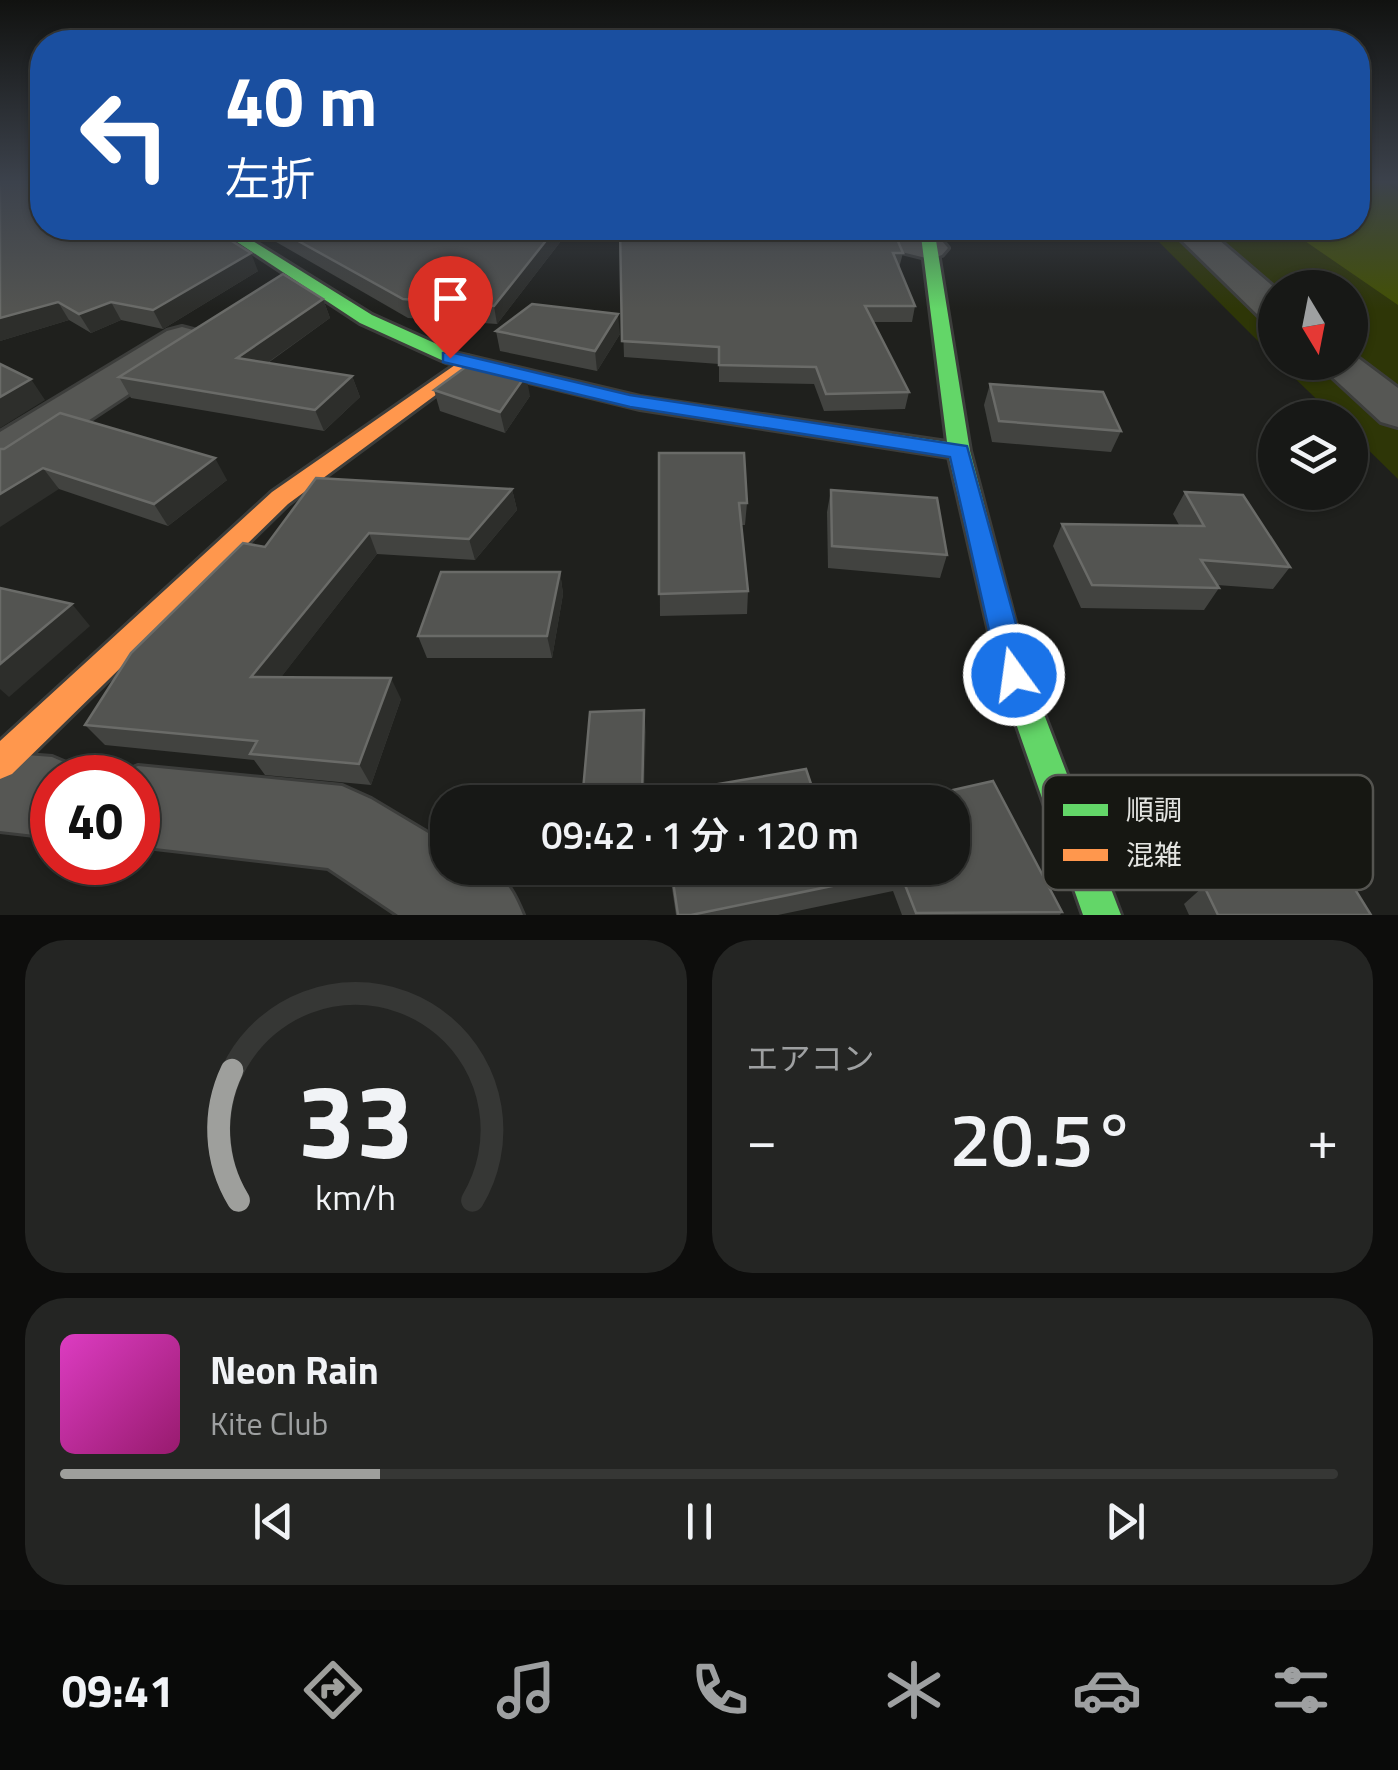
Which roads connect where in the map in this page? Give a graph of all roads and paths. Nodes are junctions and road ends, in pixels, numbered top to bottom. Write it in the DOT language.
graph roads {
  1 [pos="234,240"];
  2 [pos="928,240"];
  3 [pos="1197,240"];
  4 [pos="1258,294"];
  5 [pos="210,322"];
  6 [pos="468,362"];
  7 [pos="1360,380"];
  8 [pos="1398,412"];
  9 [pos="960,451"];
  10 [pos="0,455"];
  11 [pos="0,763"];
  12 [pos="1051,775"];
  13 [pos="0,792"];
  14 [pos="30,795"];
  15 [pos="160,808"];
  16 [pos="1093,890"];
  17 [pos="478,915"];
  18 [pos="1102,915"];
  1 -- 6 [label="street"];
  2 -- 9 [label="street"];
  3 -- 4 [label="street"];
  5 -- 10 [label="street"];
  6 -- 9 [label="street"];
  6 -- 11 [label="street"];
  7 -- 8 [label="street"];
  9 -- 12 [label="street"];
  13 -- 14 [label="street"];
  15 -- 17 [label="street"];
  16 -- 18 [label="street"];
}
